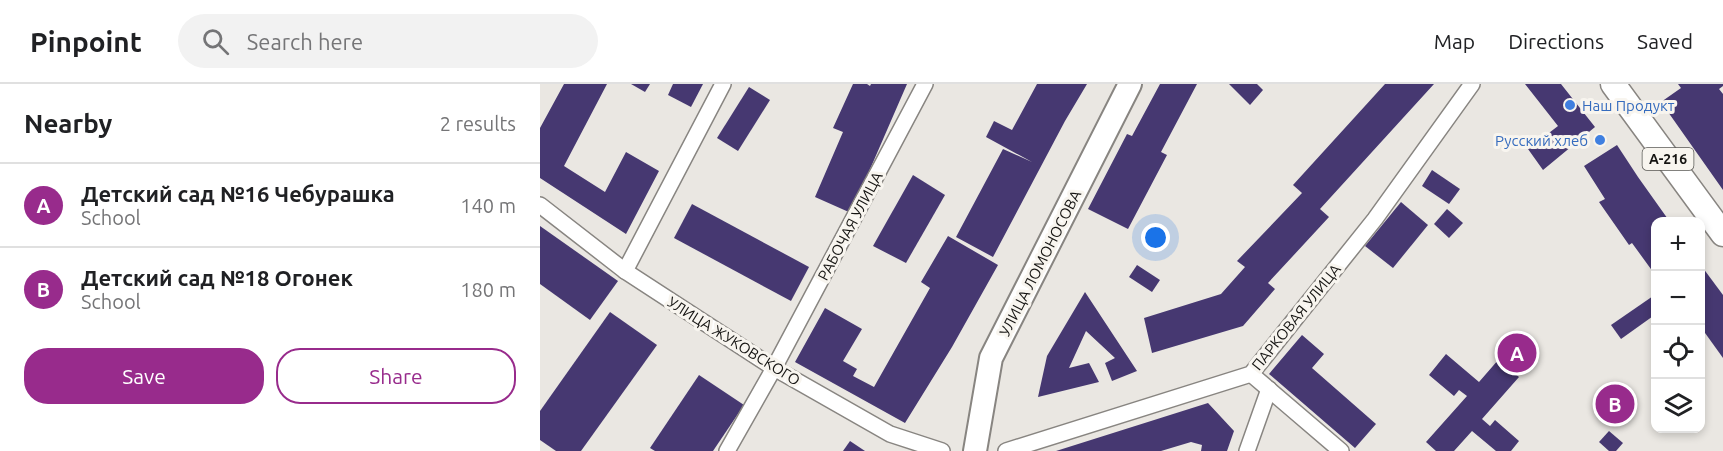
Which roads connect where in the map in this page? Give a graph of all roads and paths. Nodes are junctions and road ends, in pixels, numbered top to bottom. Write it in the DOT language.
graph roads {
  1 [pos="723,84"];
  2 [pos="925,84"];
  3 [pos="1130,84"];
  4 [pos="1472,84"];
  5 [pos="1613,84"];
  6 [pos="540,205"];
  7 [pos="1723,234"];
  8 [pos="625,271"];
  9 [pos="774,368"];
  10 [pos="1251,374"];
  11 [pos="1269,389"];
  12 [pos="727,451"];
  13 [pos="942,451"];
  14 [pos="975,451"];
  15 [pos="1006,451"];
  16 [pos="1247,451"];
  17 [pos="1341,451"];
  1 -- 8 [label="street"];
  2 -- 9 [label="street, РАБОЧАЯ УЛИЦА"];
  3 -- 14 [label="street, УЛИЦА ЛОМОНОСОВА"];
  4 -- 10 [label="street, ПАРКОВАЯ УЛИЦА"];
  5 -- 7 [label="main road, А-216"];
  6 -- 8 [label="street, УЛИЦА ЖУКОВСКОГО"];
  8 -- 9 [label="street, УЛИЦА ЖУКОВСКОГО"];
  9 -- 12 [label="street, РАБОЧАЯ УЛИЦА"];
  9 -- 13 [label="street, УЛИЦА ЖУКОВСКОГО"];
  10 -- 11 [label="street"];
  10 -- 15 [label="street, ПАРКОВАЯ УЛИЦА"];
  11 -- 16 [label="street"];
  11 -- 17 [label="street"];
}
